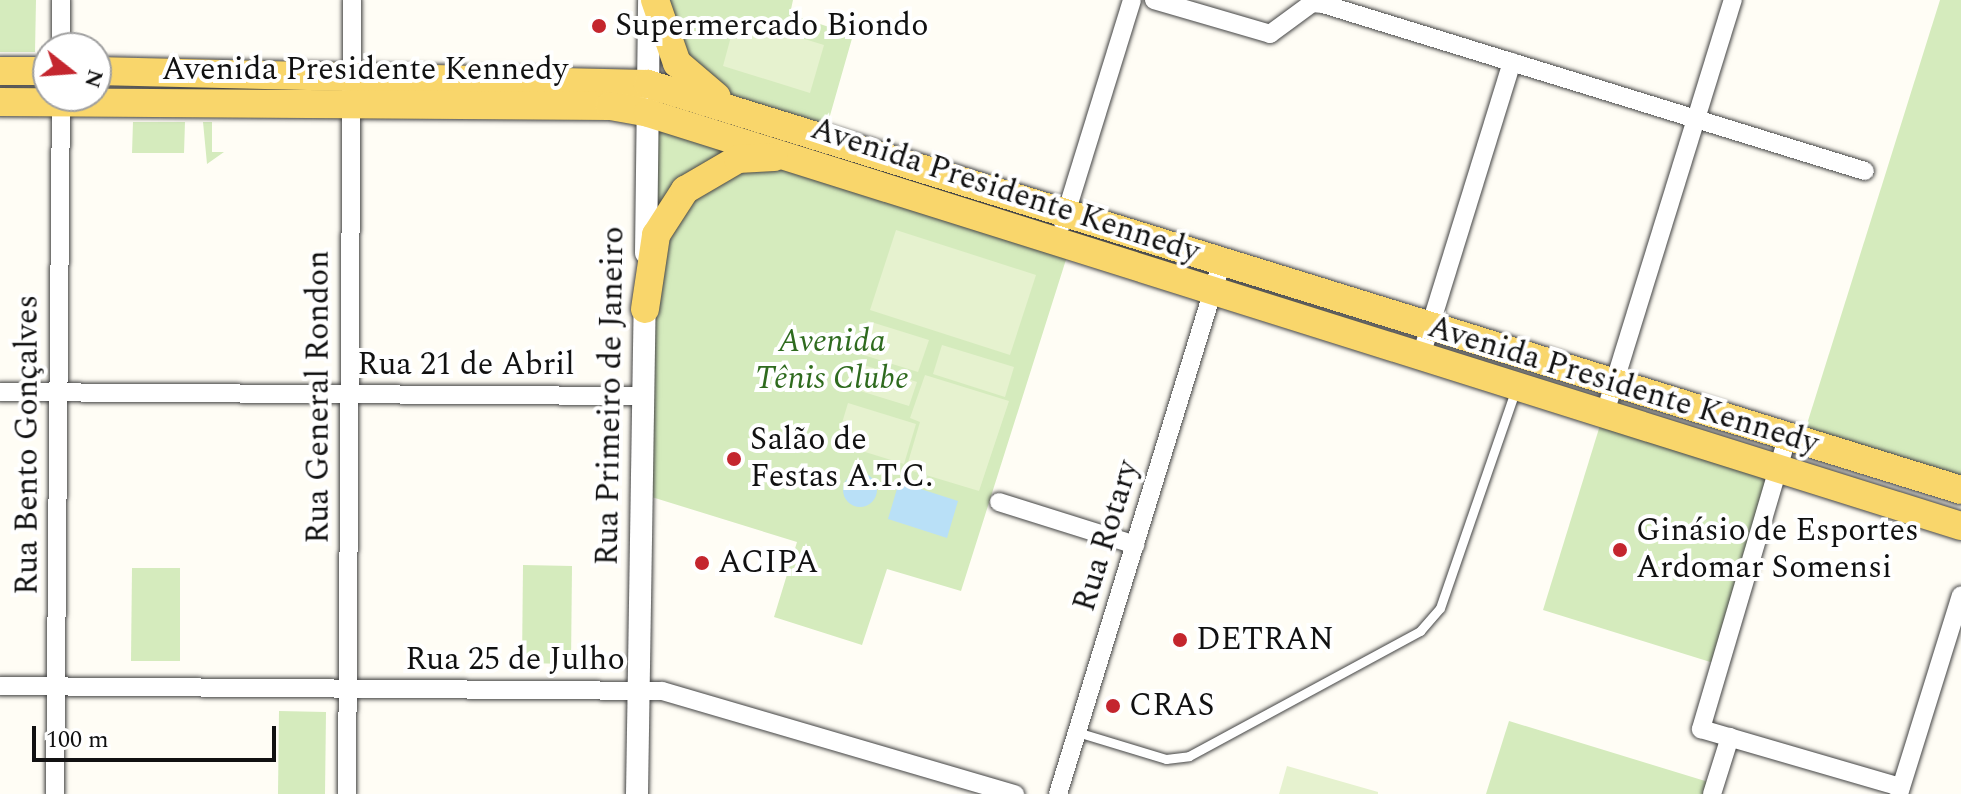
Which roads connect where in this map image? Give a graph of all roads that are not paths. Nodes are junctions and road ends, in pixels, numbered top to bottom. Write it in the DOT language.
graph roads {
  1 [pos="61,0"];
  2 [pos="352,0"];
  3 [pos="649,0"];
  4 [pos="655,0"];
  5 [pos="1132,0"];
  6 [pos="1154,0"];
  7 [pos="1733,0"];
  8 [pos="1324,2"];
  9 [pos="61,32"];
  10 [pos="1512,62"];
  11 [pos="0,71"];
  12 [pos="32,71"];
  13 [pos="112,71"];
  14 [pos="352,73"];
  15 [pos="648,84"];
  16 [pos="32,100"];
  17 [pos="112,100"];
  18 [pos="0,102"];
  19 [pos="352,104"];
  20 [pos="61,112"];
  21 [pos="648,113"];
  22 [pos="1696,119"];
  23 [pos="795,129"];
  24 [pos="805,161"];
  25 [pos="1865,171"];
  26 [pos="1067,213"];
  27 [pos="1057,243"];
  28 [pos="1222,261"];
  29 [pos="1213,294"];
  30 [pos="645,309"];
  31 [pos="1431,326"];
  32 [pos="1420,359"];
  33 [pos="1614,382"];
  34 [pos="1516,388"];
  35 [pos="0,392"];
  36 [pos="58,392"];
  37 [pos="349,394"];
  38 [pos="644,396"];
  39 [pos="1604,416"];
  40 [pos="1788,435"];
  41 [pos="1779,470"];
  42 [pos="1961,490"];
  43 [pos="999,502"];
  44 [pos="1961,526"];
  45 [pos="1135,545"];
  46 [pos="1961,595"];
  47 [pos="0,686"];
  48 [pos="56,686"];
  49 [pos="347,689"];
  50 [pos="639,691"];
  51 [pos="1077,732"];
  52 [pos="1730,737"];
  53 [pos="1900,790"];
  54 [pos="55,794"];
  55 [pos="347,794"];
  56 [pos="637,794"];
  57 [pos="1015,794"];
  58 [pos="1058,794"];
  59 [pos="1712,794"];
  1 -- 9 [label="street"];
  2 -- 14 [label="street, Rua General Rondon"];
  3 -- 15 [label="street, Rua Primeiro de Janeiro"];
  4 -- 23 [label="main road"];
  5 -- 26 [label="street"];
  6 -- 8 [label="street"];
  7 -- 22 [label="street"];
  8 -- 10 [label="street"];
  10 -- 22 [label="street"];
  10 -- 31 [label="street"];
  11 -- 12 [label="main road"];
  13 -- 14 [label="main road, Avenida Presidente Kennedy"];
  14 -- 15 [label="main road, Avenida Presidente Kennedy"];
  14 -- 19 [label="street, Rua General Rondon"];
  15 -- 21 [label="street, Rua Primeiro de Janeiro"];
  15 -- 23 [label="main road, Avenida Presidente Kennedy"];
  16 -- 18 [label="main road, Avenida Presidente Kennedy"];
  17 -- 19 [label="main road, Avenida Presidente Kennedy"];
  19 -- 21 [label="main road, Avenida Presidente Kennedy"];
  19 -- 37 [label="street, Rua General Rondon"];
  20 -- 36 [label="street, Rua Bento Gonçalves"];
  21 -- 24 [label="main road, Avenida Presidente Kennedy"];
  21 -- 30 [label="street, Rua Primeiro de Janeiro"];
  22 -- 25 [label="street"];
  22 -- 33 [label="street"];
  23 -- 26 [label="main road, Avenida Presidente Kennedy"];
  24 -- 27 [label="main road, Avenida Presidente Kennedy"];
  24 -- 30 [label="main road"];
  26 -- 27 [label="street"];
  26 -- 28 [label="main road, Avenida Presidente Kennedy"];
  27 -- 29 [label="main road, Avenida Presidente Kennedy"];
  28 -- 29 [label="street, Rua Rotary"];
  28 -- 31 [label="main road, Avenida Presidente Kennedy"];
  29 -- 32 [label="main road, Avenida Presidente Kennedy"];
  29 -- 45 [label="street, Rua Rotary"];
  30 -- 38 [label="street, Rua Primeiro de Janeiro"];
  31 -- 32 [label="street"];
  31 -- 33 [label="main road, Avenida Presidente Kennedy"];
  32 -- 34 [label="main road, Avenida Presidente Kennedy"];
  33 -- 39 [label="street"];
  33 -- 40 [label="main road, Avenida Presidente Kennedy"];
  34 -- 39 [label="main road, Avenida Presidente Kennedy"];
  34 -- 51 [label="lane"];
  35 -- 36 [label="street, Rua 21 de Abril"];
  36 -- 37 [label="street, Rua 21 de Abril"];
  36 -- 48 [label="street, Rua Bento Gonçalves"];
  37 -- 38 [label="street, Rua 21 de Abril"];
  37 -- 49 [label="street, Rua General Rondon"];
  38 -- 50 [label="street, Rua Primeiro de Janeiro"];
  39 -- 41 [label="main road, Avenida Presidente Kennedy"];
  40 -- 41 [label="street"];
  40 -- 42 [label="main road, Avenida Presidente Kennedy"];
  41 -- 44 [label="main road, Avenida Presidente Kennedy"];
  41 -- 52 [label="street"];
  43 -- 45 [label="street"];
  45 -- 51 [label="street, Rua Rotary"];
  46 -- 53 [label="street"];
  47 -- 48 [label="street, Rua 25 de Julho"];
  48 -- 49 [label="street, Rua 25 de Julho"];
  48 -- 54 [label="street, Rua Bento Gonçalves"];
  49 -- 50 [label="street, Rua 25 de Julho"];
  49 -- 55 [label="street, Rua General Rondon"];
  50 -- 56 [label="street, Rua Primeiro de Janeiro"];
  50 -- 57 [label="street, Rua 25 de Julho"];
  51 -- 58 [label="street, Rua Rotary"];
  52 -- 53 [label="street"];
  52 -- 59 [label="street"];
}
